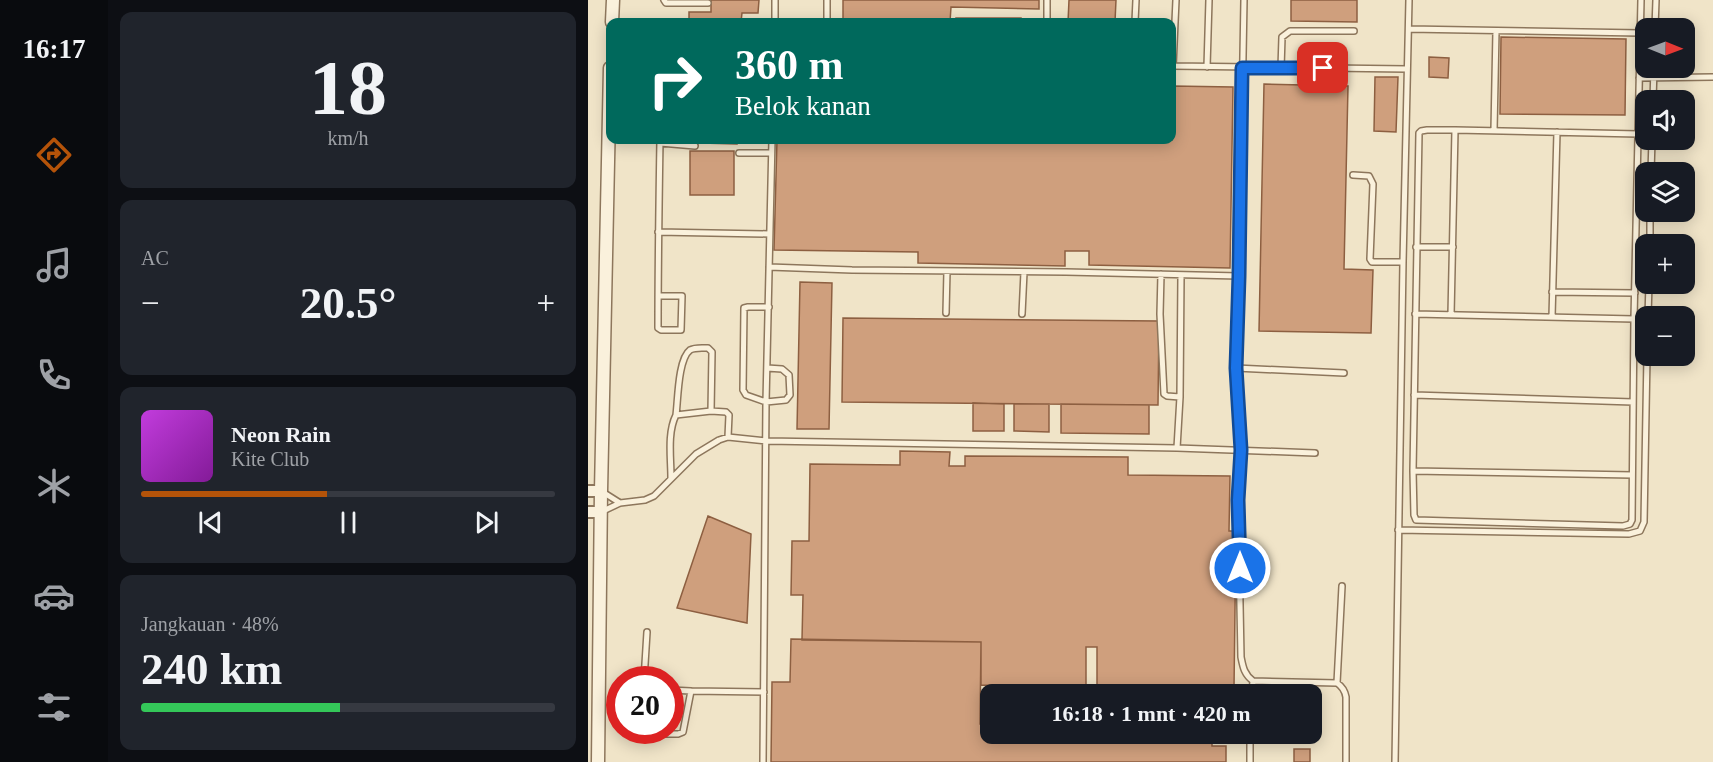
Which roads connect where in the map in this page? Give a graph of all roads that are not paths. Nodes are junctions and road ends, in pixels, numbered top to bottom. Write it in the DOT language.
graph roads {
  1 [pos="613,0"];
  2 [pos="664,0"];
  3 [pos="775,0"];
  4 [pos="827,0"];
  5 [pos="1047,0"];
  6 [pos="1136,0"];
  7 [pos="1176,0"];
  8 [pos="1209,0"];
  9 [pos="1244,0"];
  10 [pos="1409,0"];
  11 [pos="1641,0"];
  12 [pos="1656,0"];
  13 [pos="708,3"];
  14 [pos="612,18"];
  15 [pos="775,18"];
  16 [pos="827,18"];
  17 [pos="1047,18"];
  18 [pos="1135,18"];
  19 [pos="1175,18"];
  20 [pos="1640,18"];
  21 [pos="1655,18"];
  22 [pos="1409,29"];
  23 [pos="1354,31"];
  24 [pos="1496,31"];
  25 [pos="1635,33"];
  26 [pos="1176,66"];
  27 [pos="1207,67"];
  28 [pos="1242,68"];
  29 [pos="1281,68"];
  30 [pos="1407,69"];
  31 [pos="1695,77"];
  32 [pos="1713,77"];
  33 [pos="1639,78"];
  34 [pos="1639,90"];
  35 [pos="1455,130"];
  36 [pos="1494,130"];
  37 [pos="1557,132"];
  38 [pos="1635,134"];
  39 [pos="609,144"];
  40 [pos="660,144"];
  41 [pos="681,144"];
  42 [pos="772,144"];
  43 [pos="695,146"];
  44 [pos="1638,150"];
  45 [pos="739,153"];
  46 [pos="771,153"];
  47 [pos="1353,175"];
  48 [pos="658,232"];
  49 [pos="769,234"];
  50 [pos="1636,234"];
  51 [pos="1416,247"];
  52 [pos="1453,248"];
  53 [pos="1403,262"];
  54 [pos="769,267"];
  55 [pos="947,271"];
  56 [pos="1024,272"];
  57 [pos="1161,274"];
  58 [pos="1181,275"];
  59 [pos="1239,276"];
  60 [pos="1552,292"];
  61 [pos="1635,293"];
  62 [pos="658,296"];
  63 [pos="769,307"];
  64 [pos="946,313"];
  65 [pos="1022,314"];
  66 [pos="1415,315"];
  67 [pos="1451,315"];
  68 [pos="1552,317"];
  69 [pos="1634,319"];
  70 [pos="1647,366"];
  71 [pos="767,368"];
  72 [pos="1236,368"];
  73 [pos="1344,373"];
  74 [pos="1414,395"];
  75 [pos="1180,397"];
  76 [pos="766,402"];
  77 [pos="1633,402"];
  78 [pos="711,411"];
  79 [pos="676,415"];
  80 [pos="728,437"];
  81 [pos="767,441"];
  82 [pos="1177,448"];
  83 [pos="1241,450"];
  84 [pos="1315,453"];
  85 [pos="1413,471"];
  86 [pos="1632,475"];
  87 [pos="671,478"];
  88 [pos="588,491"];
  89 [pos="601,491"];
  90 [pos="620,503"];
  91 [pos="594,512"];
  92 [pos="1398,530"];
  93 [pos="1342,586"];
  94 [pos="647,632"];
  95 [pos="645,666"];
  96 [pos="1253,681"];
  97 [pos="1337,683"];
  98 [pos="1253,684"];
  99 [pos="684,691"];
  100 [pos="691,691"];
  101 [pos="764,692"];
  102 [pos="684,727"];
  103 [pos="1250,744"];
  104 [pos="598,762"];
  105 [pos="763,762"];
  106 [pos="1250,762"];
  107 [pos="1346,762"];
  108 [pos="1395,762"];
  1 -- 14 [label="street"];
  2 -- 13 [label="lane"];
  3 -- 15 [label="lane"];
  4 -- 16 [label="lane"];
  5 -- 17 [label="lane"];
  6 -- 18 [label="lane"];
  7 -- 19 [label="lane"];
  8 -- 27 [label="lane"];
  9 -- 28 [label="lane"];
  10 -- 22 [label="lane"];
  11 -- 20 [label="lane"];
  12 -- 21 [label="lane"];
  22 -- 24 [label="lane"];
  22 -- 30 [label="lane"];
  23 -- 29 [label="lane"];
  24 -- 25 [label="lane"];
  24 -- 36 [label="lane"];
  26 -- 27 [label="lane"];
  27 -- 28 [label="lane"];
  28 -- 29 [label="lane"];
  28 -- 59 [label="lane"];
  29 -- 30 [label="lane"];
  30 -- 53 [label="lane"];
  31 -- 32 [label="lane"];
  33 -- 34 [label="lane"];
  35 -- 36 [label="lane"];
  35 -- 51 [label="lane"];
  35 -- 52 [label="lane"];
  36 -- 37 [label="lane"];
  37 -- 38 [label="lane"];
  37 -- 60 [label="lane"];
  39 -- 89 [label="street"];
  40 -- 48 [label="lane"];
  41 -- 43 [label="lane"];
  42 -- 46 [label="lane"];
  44 -- 50 [label="lane"];
  45 -- 46 [label="lane"];
  46 -- 49 [label="lane"];
  47 -- 53 [label="lane"];
  48 -- 49 [label="lane"];
  48 -- 62 [label="lane"];
  49 -- 54 [label="lane"];
  51 -- 52 [label="lane"];
  51 -- 66 [label="lane"];
  52 -- 67 [label="lane"];
  53 -- 92 [label="lane"];
  54 -- 55 [label="lane"];
  54 -- 63 [label="lane"];
  55 -- 56 [label="lane"];
  55 -- 64 [label="lane"];
  56 -- 57 [label="lane"];
  56 -- 65 [label="lane"];
  57 -- 58 [label="lane"];
  57 -- 75 [label="lane"];
  58 -- 59 [label="lane"];
  58 -- 75 [label="lane"];
  59 -- 72 [label="lane"];
  60 -- 61 [label="lane"];
  60 -- 68 [label="lane"];
  61 -- 69 [label="lane"];
  62 -- 62 [label="lane"];
  63 -- 71 [label="lane"];
  63 -- 76 [label="lane"];
  66 -- 67 [label="lane"];
  66 -- 74 [label="lane"];
  67 -- 68 [label="lane"];
  68 -- 69 [label="lane"];
  69 -- 77 [label="lane"];
  70 -- 92 [label="lane"];
  71 -- 76 [label="lane"];
  71 -- 76 [label="lane"];
  72 -- 73 [label="lane"];
  72 -- 83 [label="lane"];
  74 -- 77 [label="lane"];
  74 -- 85 [label="lane"];
  75 -- 82 [label="lane"];
  76 -- 81 [label="lane"];
  77 -- 86 [label="lane"];
  78 -- 79 [label="lane"];
  78 -- 79 [label="lane"];
  78 -- 80 [label="lane"];
  79 -- 87 [label="lane"];
  80 -- 81 [label="lane"];
  80 -- 87 [label="lane"];
  81 -- 82 [label="lane"];
  81 -- 101 [label="lane"];
  82 -- 83 [label="lane"];
  83 -- 84 [label="lane"];
  83 -- 96 [label="lane"];
  85 -- 86 [label="lane"];
  85 -- 86 [label="lane"];
  87 -- 90 [label="lane"];
  88 -- 89 [label="street"];
  89 -- 90 [label="lane"];
  89 -- 91 [label="street"];
  90 -- 91 [label="lane"];
  91 -- 104 [label="street"];
  92 -- 108 [label="lane"];
  93 -- 97 [label="lane"];
  94 -- 95 [label="lane"];
  96 -- 97 [label="lane"];
  96 -- 98 [label="lane"];
  97 -- 107 [label="lane"];
  99 -- 100 [label="lane"];
  100 -- 101 [label="lane"];
  100 -- 102 [label="lane"];
  101 -- 105 [label="lane"];
  103 -- 106 [label="lane"];
}
